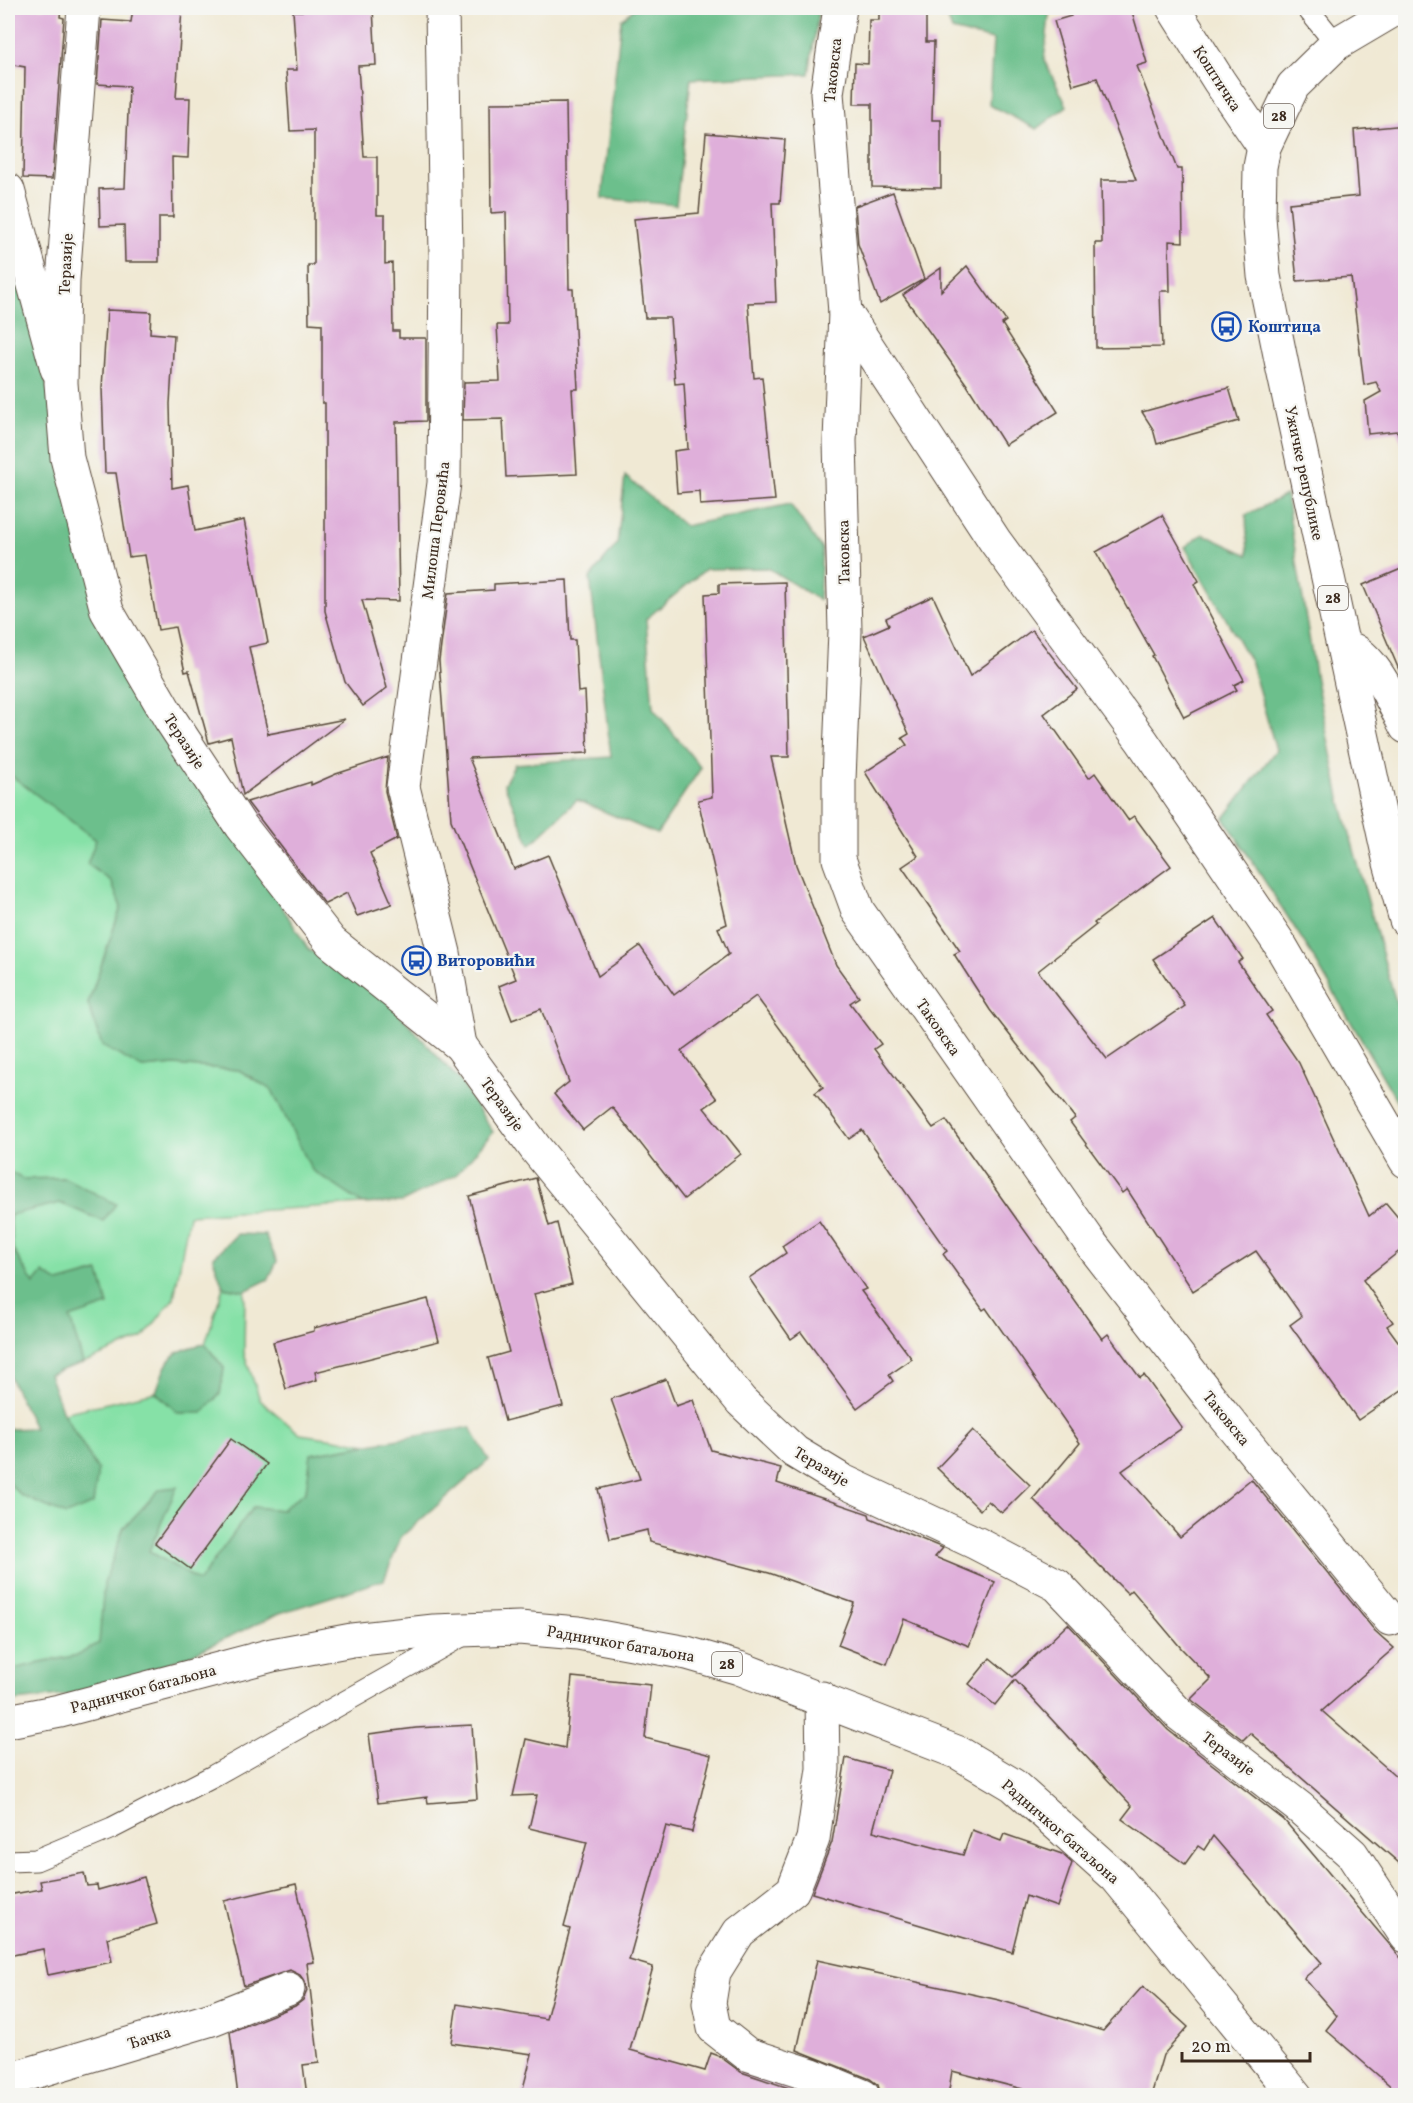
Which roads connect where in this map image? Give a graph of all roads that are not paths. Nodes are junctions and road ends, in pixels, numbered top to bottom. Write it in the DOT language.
graph roads {
  1 [pos="84,8"];
  2 [pos="442,8"];
  3 [pos="840,8"];
  4 [pos="1173,8"];
  5 [pos="1307,8"];
  6 [pos="1397,8"];
  7 [pos="1336,44"];
  8 [pos="1264,147"];
  9 [pos="8,190"];
  10 [pos="845,312"];
  11 [pos="61,382"];
  12 [pos="1344,647"];
  13 [pos="1406,727"];
  14 [pos="1406,920"];
  15 [pos="460,1045"];
  16 [pos="1406,1161"];
  17 [pos="1390,1619"];
  18 [pos="475,1628"];
  19 [pos="822,1698"];
  20 [pos="8,1721"];
  21 [pos="8,1861"];
  22 [pos="1406,1936"];
  23 [pos="288,1989"];
  24 [pos="8,2080"];
  25 [pos="862,2096"];
  26 [pos="1296,2096"];
  1 -- 11 [label="street, Теразије"];
  2 -- 15 [label="street, Милоша Перовића"];
  3 -- 10 [label="street, Таковска"];
  4 -- 8 [label="street, Коштичка"];
  5 -- 7 [label="lane"];
  6 -- 7 [label="street, Ужичке републике / 28"];
  7 -- 8 [label="street, Ужичке републике / 28"];
  8 -- 12 [label="street, Ужичке републике / 28"];
  9 -- 11 [label="street"];
  10 -- 16 [label="street, Таковска"];
  10 -- 17 [label="street, Таковска"];
  11 -- 15 [label="street, Теразије"];
  12 -- 13 [label="street"];
  12 -- 14 [label="street, Ужичке републике / 28"];
  15 -- 22 [label="street, Теразије"];
  18 -- 19 [label="street, Радничког батаљона / 28"];
  18 -- 20 [label="street, Радничког батаљона / 28"];
  18 -- 21 [label="lane"];
  19 -- 25 [label="street"];
  19 -- 26 [label="street, Радничког батаљона / 28"];
  23 -- 24 [label="street, Ђачка"];
}
